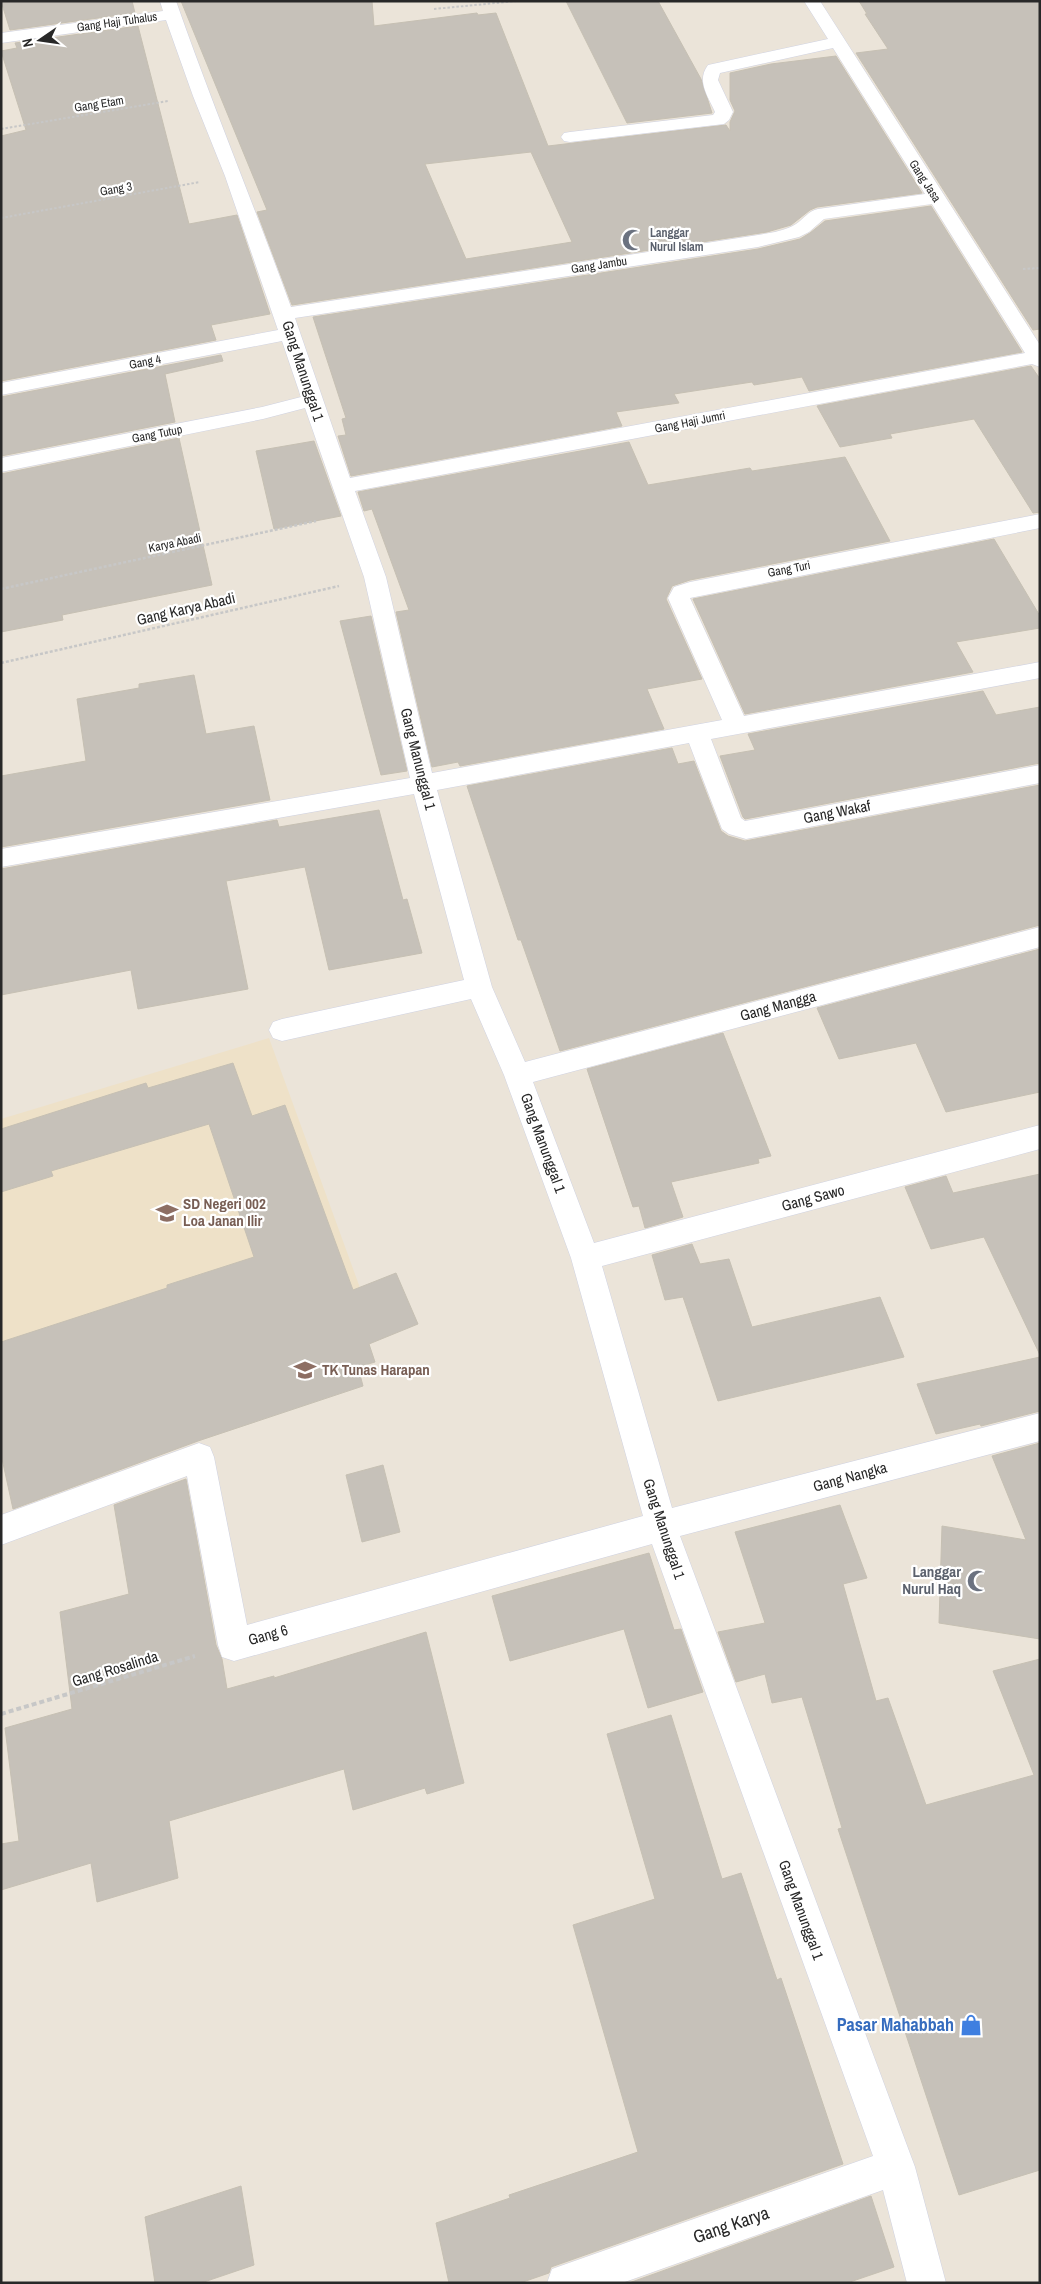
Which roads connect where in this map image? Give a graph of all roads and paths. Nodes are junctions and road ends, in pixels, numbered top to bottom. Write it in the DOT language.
graph roads {
  1 [pos="516,1"];
  2 [pos="812,1"];
  3 [pos="170,7"];
  4 [pos="434,9"];
  5 [pos="1,38"];
  6 [pos="837,42"];
  7 [pos="201,96"];
  8 [pos="1,129"];
  9 [pos="570,137"];
  10 [pos="234,176"];
  11 [pos="936,198"];
  12 [pos="1,218"];
  13 [pos="286,324"];
  14 [pos="1038,359"];
  15 [pos="1,389"];
  16 [pos="312,400"];
  17 [pos="1,465"];
  18 [pos="343,486"];
  19 [pos="352,514"];
  20 [pos="1040,521"];
  21 [pos="375,578"];
  22 [pos="1,589"];
  23 [pos="1,663"];
  24 [pos="1040,670"];
  25 [pos="736,725"];
  26 [pos="696,732"];
  27 [pos="1040,774"];
  28 [pos="423,784"];
  29 [pos="1,858"];
  30 [pos="1040,937"];
  31 [pos="479,987"];
  32 [pos="282,1030"];
  33 [pos="517,1075"];
  34 [pos="1040,1137"];
  35 [pos="585,1258"];
  36 [pos="1040,1427"];
  37 [pos="661,1526"];
  38 [pos="1,1530"];
  39 [pos="234,1645"];
  40 [pos="1,1714"];
  41 [pos="896,2167"];
  42 [pos="566,2283"];
  43 [pos="927,2283"];
  1 -- 4 [label="path"];
  2 -- 6 [label="street, Gang Jasa"];
  3 -- 5 [label="street, Gang Haji Tuhalus"];
  3 -- 7 [label="street, Gang Manunggal 1"];
  6 -- 9 [label="street"];
  6 -- 11 [label="street, Gang Jasa"];
  7 -- 8 [label="path, Gang Etam"];
  7 -- 10 [label="street, Gang Manunggal 1"];
  10 -- 12 [label="path, Gang 3"];
  10 -- 13 [label="street, Gang Manunggal 1"];
  11 -- 13 [label="street, Gang Jambu"];
  11 -- 14 [label="street, Gang Jasa"];
  13 -- 15 [label="street, Gang 4"];
  13 -- 16 [label="street, Gang Manunggal 1"];
  14 -- 18 [label="street, Gang Haji Jumri"];
  16 -- 17 [label="street, Gang Tutup"];
  16 -- 18 [label="street, Gang Manunggal 1"];
  18 -- 19 [label="street, Gang Manunggal 1"];
  19 -- 21 [label="street, Gang Manunggal 1"];
  19 -- 22 [label="path, Karya Abadi"];
  20 -- 25 [label="street, Gang Turi"];
  21 -- 23 [label="path, Gang Karya Abadi"];
  21 -- 28 [label="street, Gang Manunggal 1"];
  24 -- 25 [label="street"];
  25 -- 26 [label="street"];
  26 -- 27 [label="street, Gang Wakaf"];
  26 -- 28 [label="street"];
  28 -- 29 [label="street"];
  28 -- 31 [label="street, Gang Manunggal 1"];
  30 -- 33 [label="street, Gang Mangga"];
  31 -- 32 [label="street"];
  31 -- 33 [label="street, Gang Manunggal 1"];
  33 -- 35 [label="street, Gang Manunggal 1"];
  34 -- 35 [label="street, Gang Sawo"];
  35 -- 37 [label="street, Gang Manunggal 1"];
  36 -- 37 [label="street, Gang Nangka"];
  37 -- 39 [label="street, Gang 6"];
  37 -- 41 [label="street, Gang Manunggal 1"];
  38 -- 39 [label="street, Gang 6"];
  39 -- 40 [label="path, Gang Rosalinda"];
  41 -- 42 [label="street, Gang Karya"];
  41 -- 43 [label="street, Gang Manunggal 1"];
}
